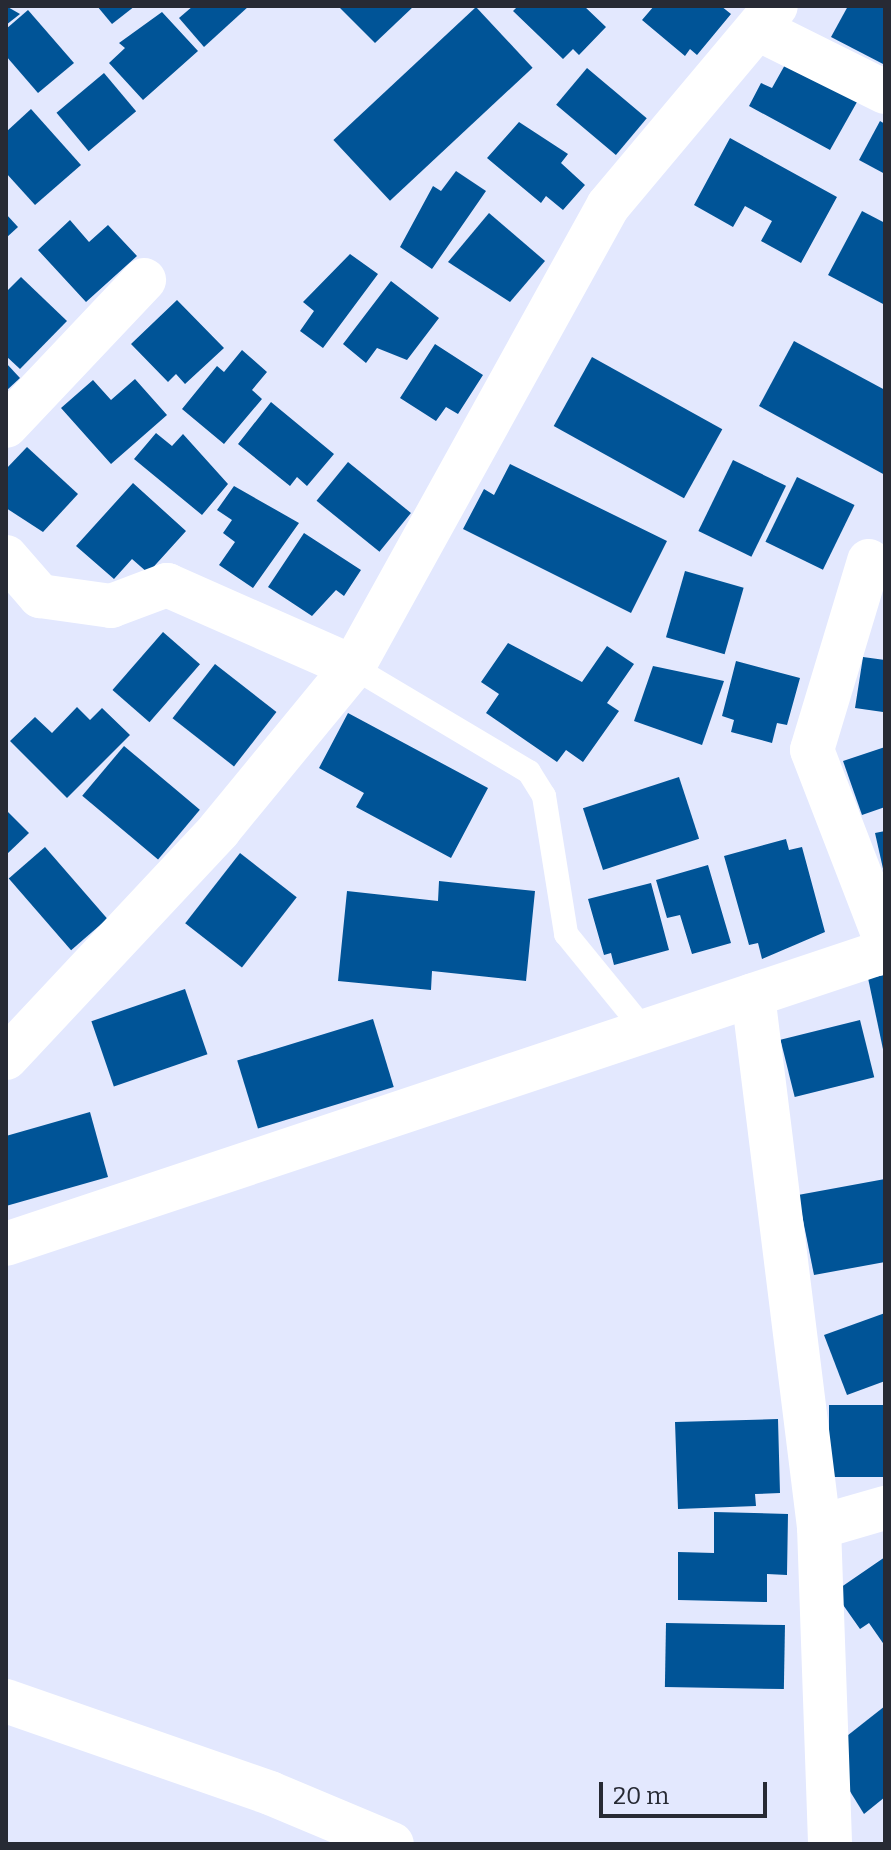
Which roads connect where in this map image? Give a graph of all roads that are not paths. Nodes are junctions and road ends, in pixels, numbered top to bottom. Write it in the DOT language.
graph roads {
  1 [pos="767,18"];
  2 [pos="885,92"];
  3 [pos="144,280"];
  4 [pos="6,426"];
  5 [pos="6,557"];
  6 [pos="869,561"];
  7 [pos="353,667"];
  8 [pos="885,939"];
  9 [pos="885,951"];
  10 [pos="753,995"];
  11 [pos="646,1032"];
  12 [pos="6,1058"];
  13 [pos="6,1244"];
  14 [pos="885,1508"];
  15 [pos="819,1527"];
  16 [pos="6,1701"];
  17 [pos="392,1844"];
  18 [pos="830,1844"];
  1 -- 2 [label="street"];
  1 -- 7 [label="street"];
  3 -- 4 [label="street"];
  5 -- 7 [label="street"];
  6 -- 8 [label="street"];
  7 -- 11 [label="lane"];
  7 -- 12 [label="street"];
  9 -- 10 [label="street"];
  10 -- 11 [label="street"];
  10 -- 15 [label="street"];
  11 -- 13 [label="street"];
  14 -- 15 [label="street"];
  15 -- 18 [label="street"];
  16 -- 17 [label="street"];
}
